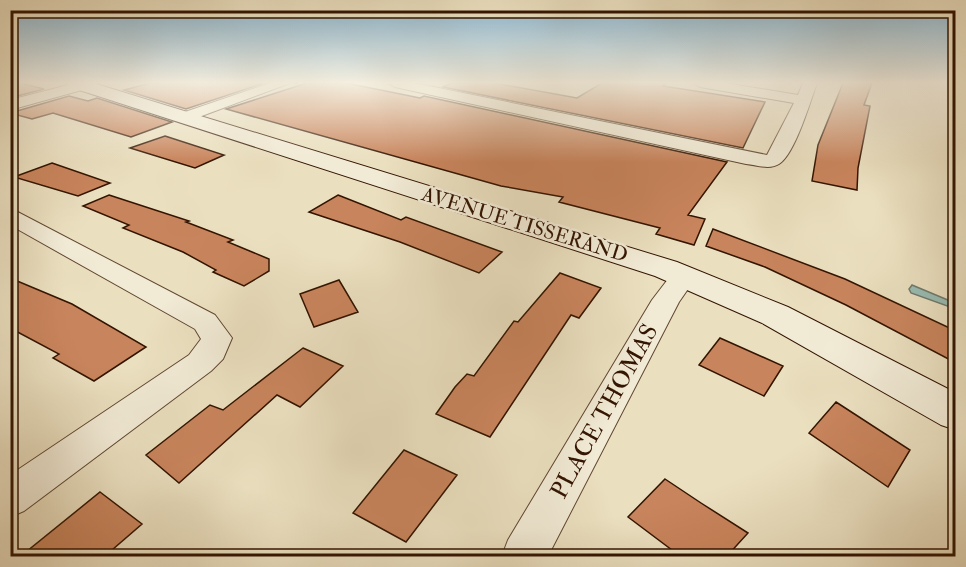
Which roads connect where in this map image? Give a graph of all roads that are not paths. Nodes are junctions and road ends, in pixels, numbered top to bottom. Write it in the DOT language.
graph roads {
  1 [pos="161,109"];
  2 [pos="207,109"];
  3 [pos="520,109"];
  4 [pos="798,109"];
  5 [pos="185,117"];
  6 [pos="10,215"];
  7 [pos="684,276"];
  8 [pos="956,413"];
  9 [pos="10,498"];
  10 [pos="532,554"];
  1 -- 5 [label="street, AVENUE TISSERAND"];
  2 -- 5 [label="street"];
  3 -- 4 [label="street"];
  5 -- 7 [label="street, AVENUE TISSERAND"];
  6 -- 9 [label="street"];
  7 -- 8 [label="street, AVENUE TISSERAND"];
  7 -- 10 [label="street, PLACE THOMAS"];
}
